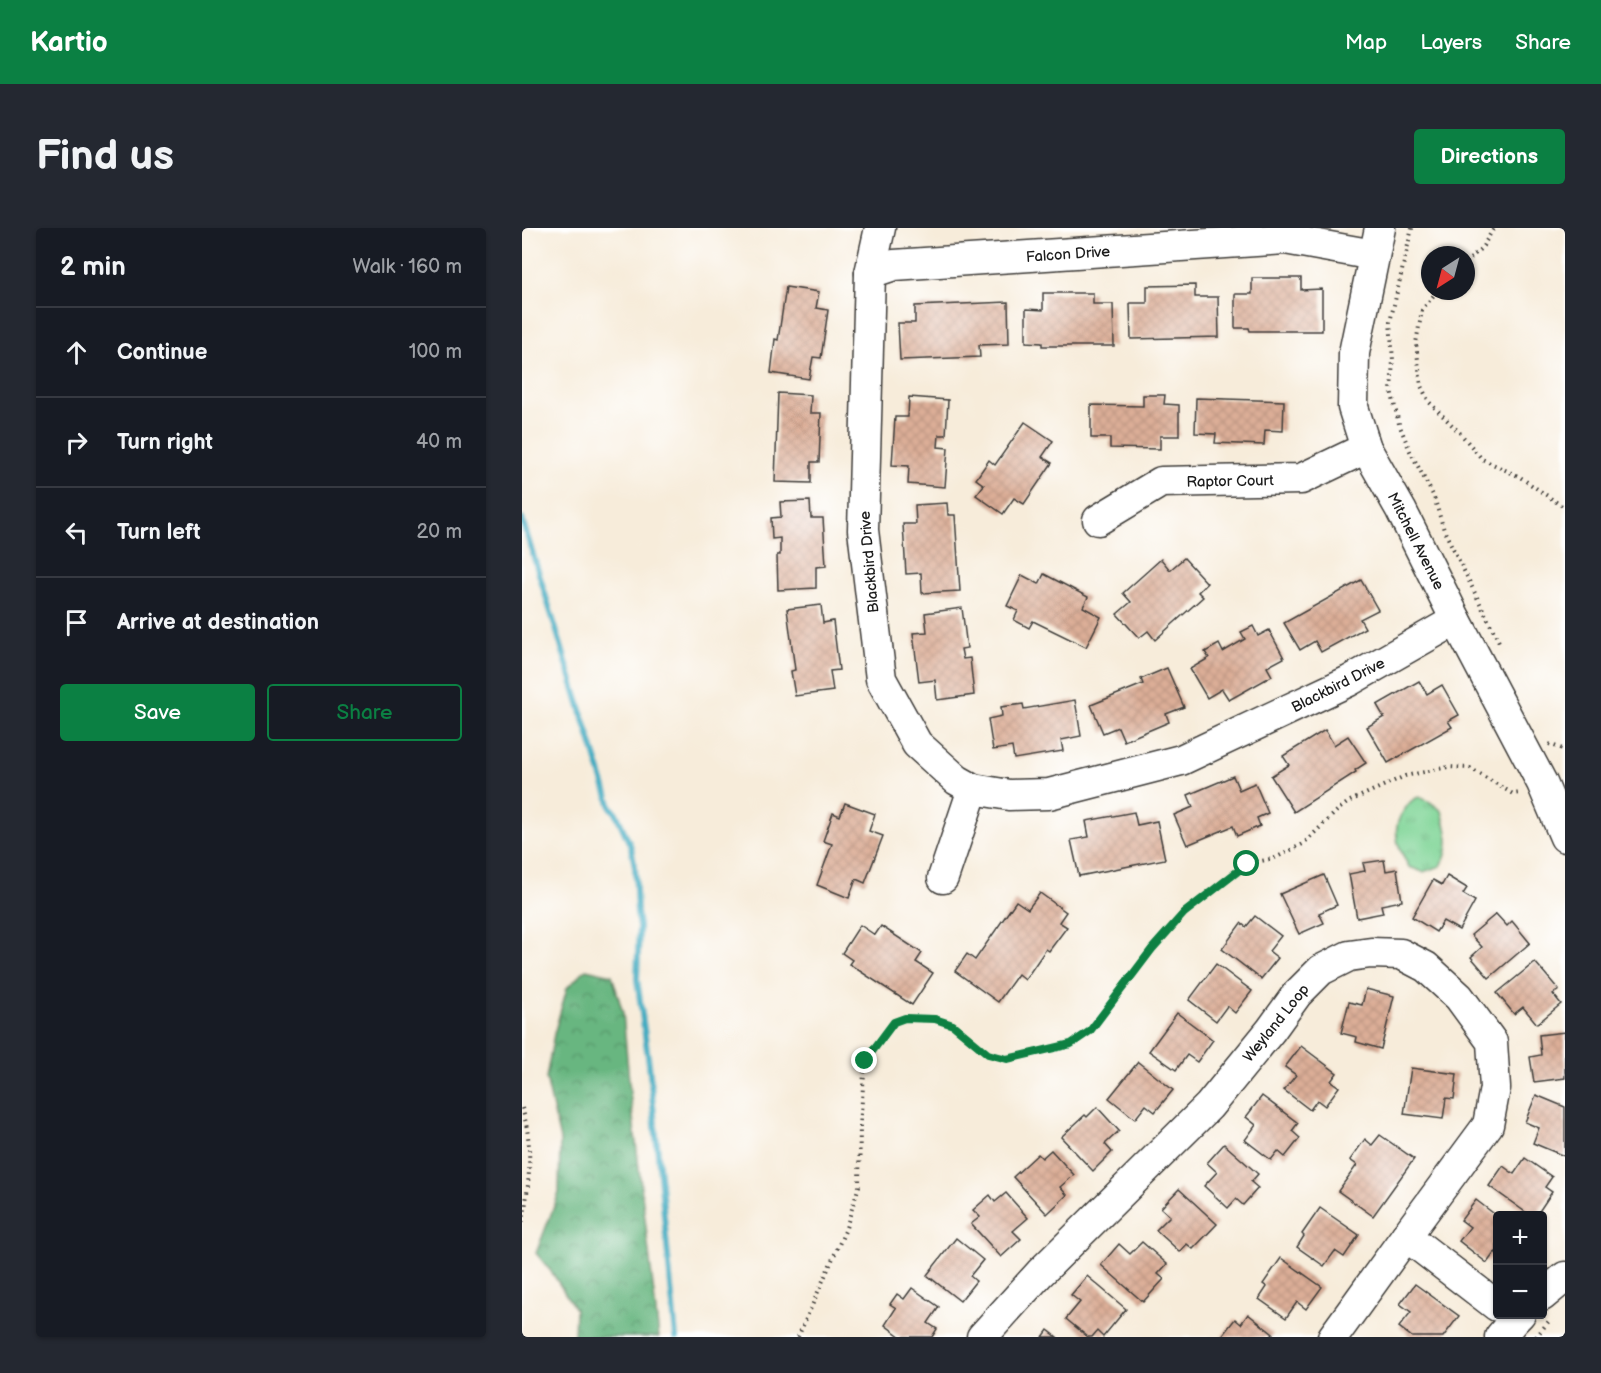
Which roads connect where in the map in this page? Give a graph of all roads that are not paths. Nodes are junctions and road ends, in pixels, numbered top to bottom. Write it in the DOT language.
graph roads {
  1 [pos="880,228"];
  2 [pos="1377,241"];
  3 [pos="870,273"];
  4 [pos="1365,448"];
  5 [pos="1098,520"];
  6 [pos="1456,620"];
  7 [pos="973,789"];
  8 [pos="1565,837"];
  9 [pos="943,878"];
  10 [pos="1406,1236"];
  11 [pos="1565,1277"];
  12 [pos="1547,1292"];
  13 [pos="1493,1306"];
  14 [pos="982,1337"];
  15 [pos="1333,1337"];
  1 -- 3 [label="street, Blackbird Drive"];
  2 -- 3 [label="street, Falcon Drive"];
  2 -- 4 [label="street, Mitchell Avenue"];
  3 -- 7 [label="street, Blackbird Drive"];
  4 -- 5 [label="street, Raptor Court"];
  4 -- 6 [label="street, Mitchell Avenue"];
  6 -- 7 [label="street, Blackbird Drive"];
  6 -- 8 [label="street, Mitchell Avenue"];
  7 -- 9 [label="street"];
  10 -- 13 [label="street"];
  10 -- 14 [label="street, Weyland Loop"];
  10 -- 15 [label="street, Weyland Loop"];
  11 -- 12 [label="street"];
}
